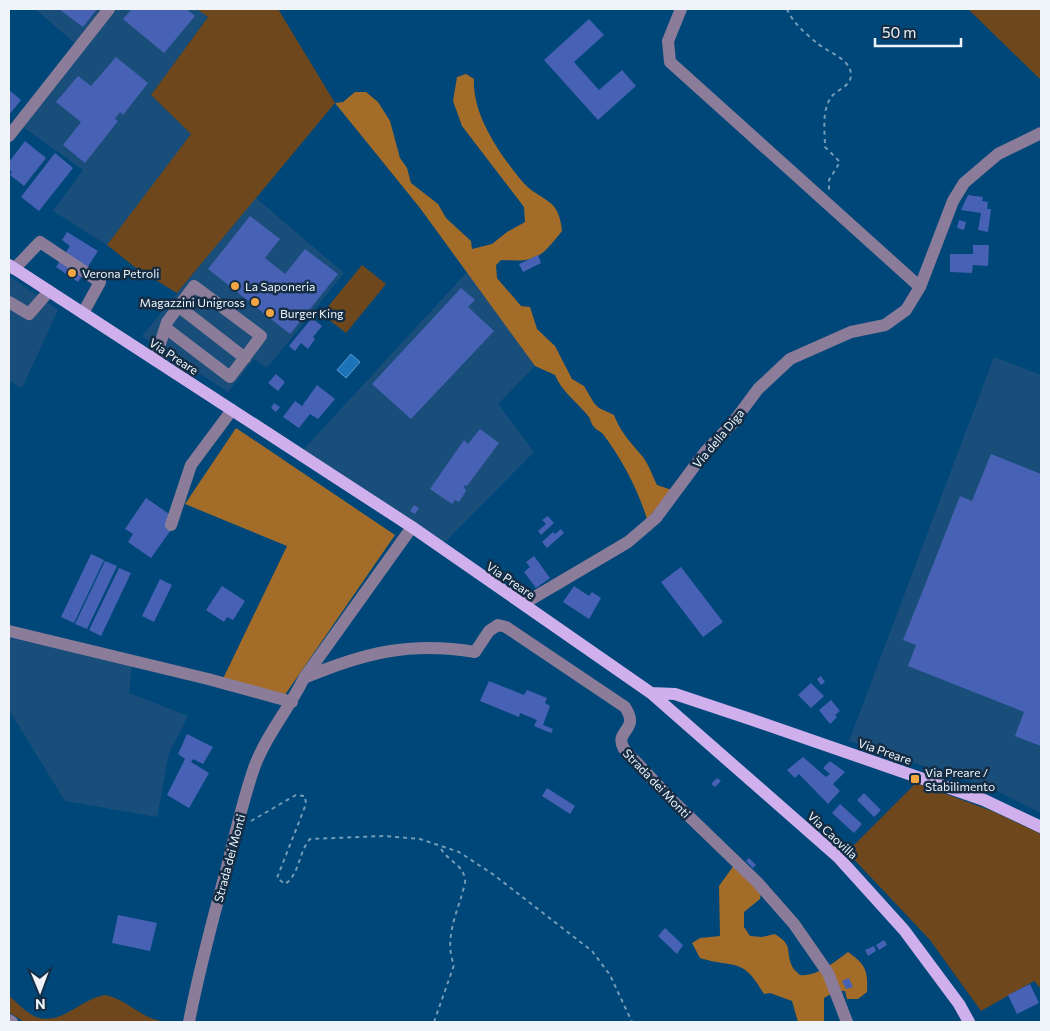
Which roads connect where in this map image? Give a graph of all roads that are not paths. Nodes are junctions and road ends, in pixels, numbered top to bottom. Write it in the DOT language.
graph roads {
  1 [pos="109,9"];
  2 [pos="681,9"];
  3 [pos="1041,133"];
  4 [pos="9,136"];
  5 [pos="12,267"];
  6 [pos="920,287"];
  7 [pos="49,291"];
  8 [pos="9,302"];
  9 [pos="178,306"];
  10 [pos="83,313"];
  11 [pos="167,329"];
  12 [pos="245,358"];
  13 [pos="155,360"];
  14 [pos="232,410"];
  15 [pos="171,525"];
  16 [pos="412,527"];
  17 [pos="523,604"];
  18 [pos="9,631"];
  19 [pos="304,678"];
  20 [pos="651,693"];
  21 [pos="292,702"];
  22 [pos="1041,827"];
  23 [pos="189,1022"];
  24 [pos="847,1022"];
  25 [pos="969,1022"];
  1 -- 4 [label="street"];
  2 -- 6 [label="street"];
  3 -- 6 [label="street, Via della Diga"];
  5 -- 7 [label="main road, Via Preare"];
  5 -- 10 [label="street"];
  6 -- 17 [label="street, Via della Diga"];
  7 -- 8 [label="street"];
  7 -- 10 [label="main road, Via Preare"];
  9 -- 11 [label="street"];
  9 -- 12 [label="street"];
  9 -- 12 [label="street"];
  10 -- 13 [label="main road, Via Preare"];
  11 -- 12 [label="street"];
  11 -- 13 [label="street"];
  13 -- 14 [label="main road, Via Preare"];
  14 -- 15 [label="street"];
  14 -- 16 [label="main road, Via Preare"];
  16 -- 17 [label="main road, Via Preare"];
  16 -- 19 [label="street, Strada dei Monti"];
  17 -- 20 [label="main road, Via Preare"];
  18 -- 21 [label="street"];
  19 -- 21 [label="street, Strada dei Monti"];
  19 -- 24 [label="street, Strada dei Monti"];
  20 -- 22 [label="main road, Via Preare"];
  20 -- 25 [label="main road, Via Caovilla"];
  21 -- 23 [label="street, Strada dei Monti"];
}
